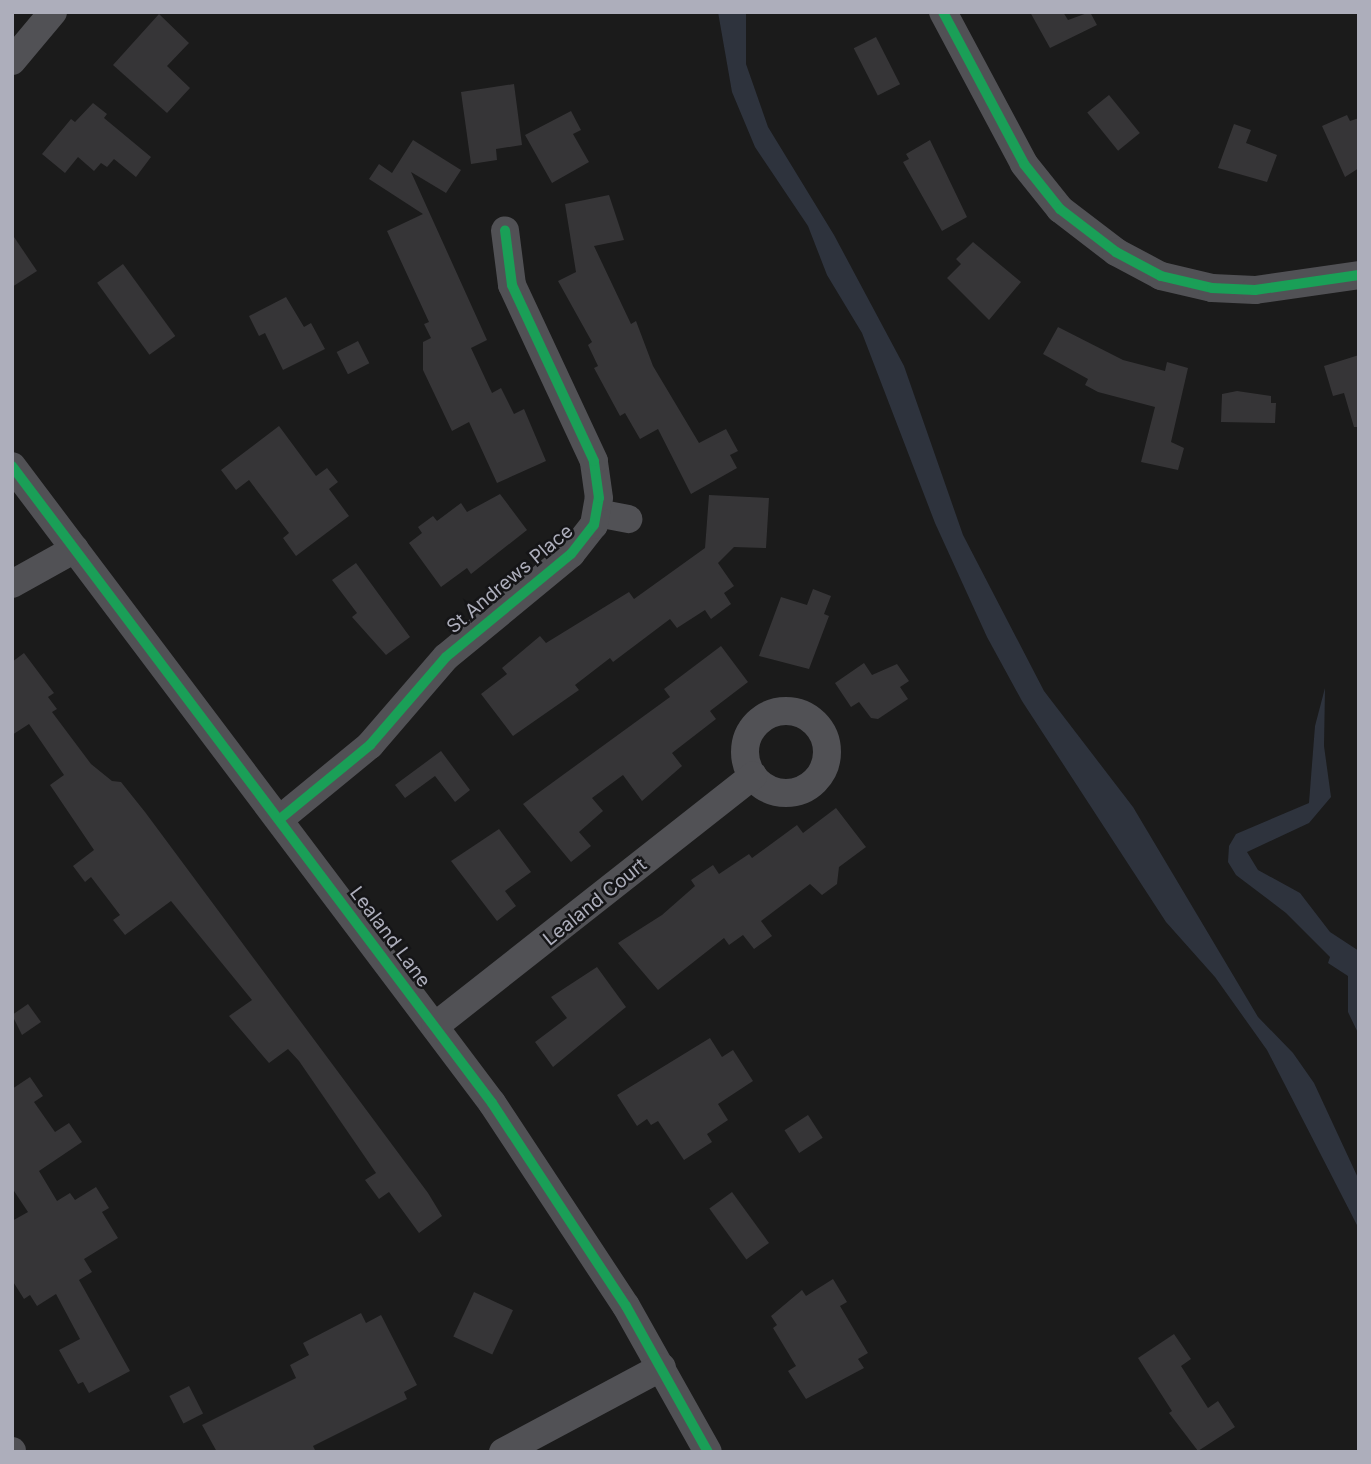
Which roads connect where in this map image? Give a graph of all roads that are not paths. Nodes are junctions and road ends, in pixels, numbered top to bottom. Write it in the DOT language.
graph roads {
  1 [pos="52,12"];
  2 [pos="943,12"];
  3 [pos="12,61"];
  4 [pos="505,230"];
  5 [pos="1359,275"];
  6 [pos="12,466"];
  7 [pos="597,513"];
  8 [pos="628,519"];
  9 [pos="75,549"];
  10 [pos="12,584"];
  11 [pos="753,776"];
  12 [pos="279,819"];
  13 [pos="435,1026"];
  14 [pos="662,1367"];
  15 [pos="503,1452"];
  16 [pos="708,1452"];
  1 -- 3 [label="street"];
  2 -- 5 [label="street"];
  4 -- 7 [label="street"];
  6 -- 9 [label="street, Lealand Lane"];
  7 -- 8 [label="street"];
  7 -- 12 [label="street, St Andrews Place"];
  9 -- 10 [label="street"];
  9 -- 12 [label="street, Lealand Lane"];
  11 -- 13 [label="street, Lealand Court"];
  12 -- 13 [label="street, Lealand Lane"];
  13 -- 14 [label="street, Lealand Lane"];
  14 -- 15 [label="street"];
  14 -- 16 [label="street, Lealand Lane"];
}
